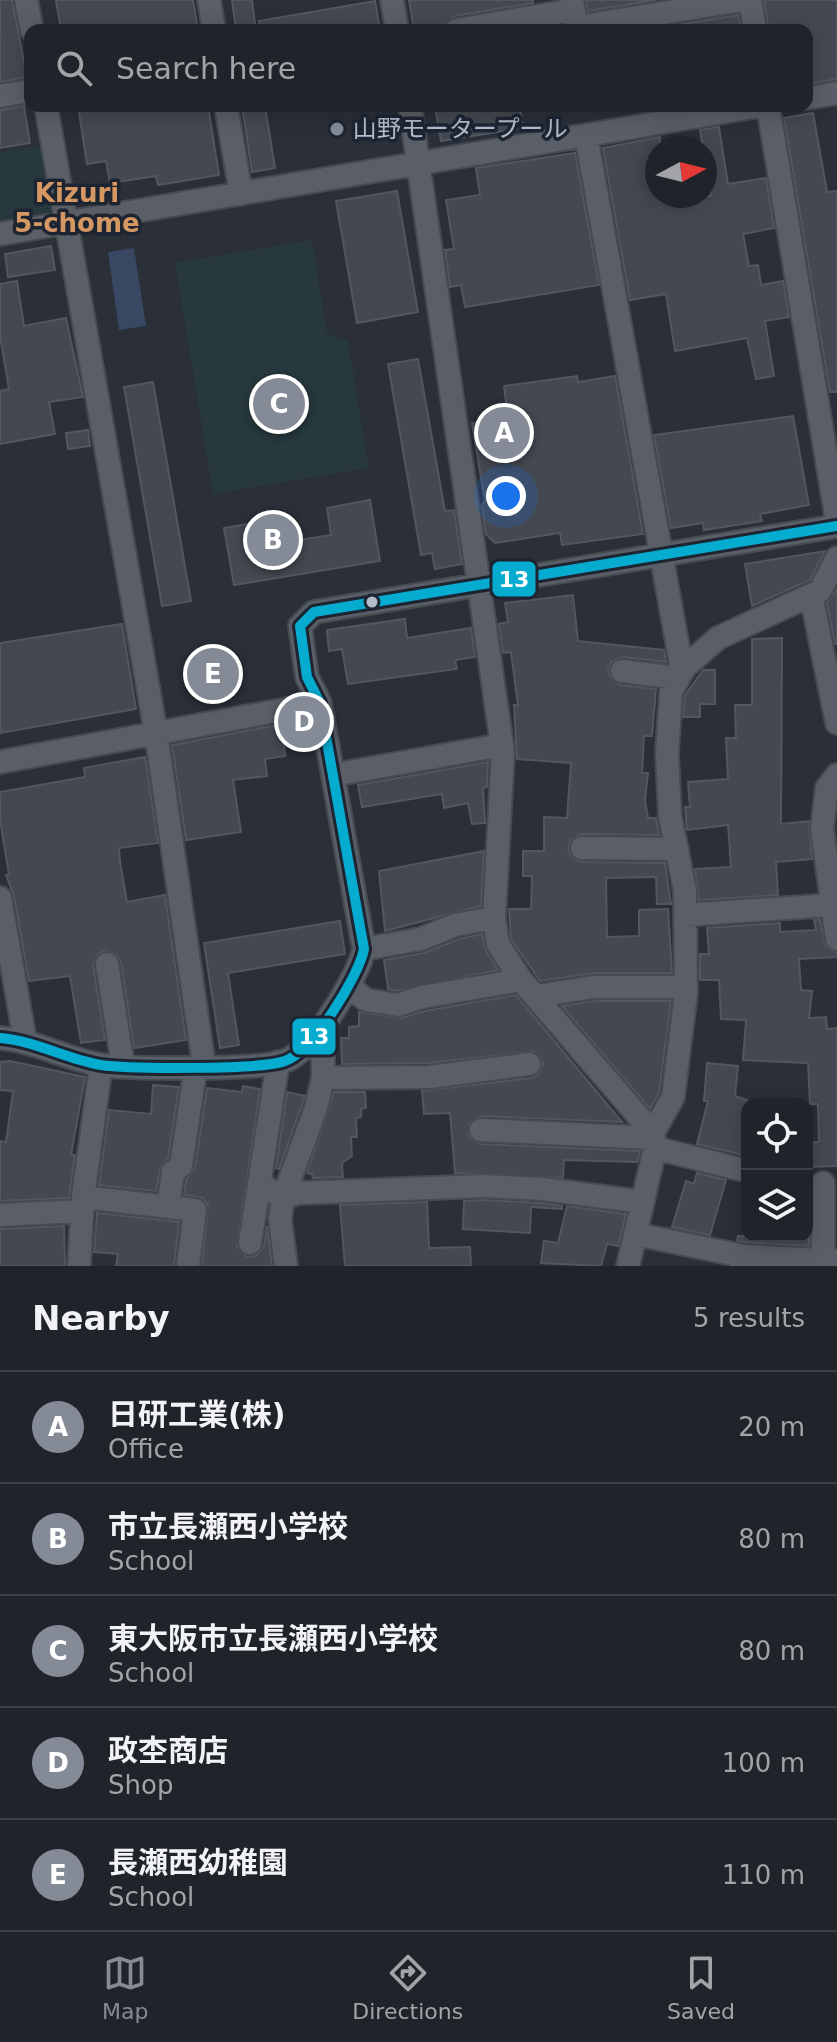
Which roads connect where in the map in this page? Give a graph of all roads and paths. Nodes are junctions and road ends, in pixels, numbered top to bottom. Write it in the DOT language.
graph roads {
  1 [pos="26,0"];
  2 [pos="209,0"];
  3 [pos="392,0"];
  4 [pos="743,0"];
  5 [pos="750,0"];
  6 [pos="573,5"];
  7 [pos="31,24"];
  8 [pos="213,24"];
  9 [pos="396,24"];
  10 [pos="485,24"];
  11 [pos="595,24"];
  12 [pos="754,24"];
  13 [pos="24,92"];
  14 [pos="837,93"];
  15 [pos="0,96"];
  16 [pos="813,97"];
  17 [pos="47,112"];
  18 [pos="227,112"];
  19 [pos="411,112"];
  20 [pos="723,112"];
  21 [pos="769,112"];
  22 [pos="586,135"];
  23 [pos="419,163"];
  24 [pos="241,194"];
  25 [pos="68,225"];
  26 [pos="0,234"];
  27 [pos="837,523"];
  28 [pos="661,554"];
  29 [pos="837,558"];
  30 [pos="481,583"];
  31 [pos="811,595"];
  32 [pos="837,604"];
  33 [pos="622,671"];
  34 [pos="680,674"];
  35 [pos="320,703"];
  36 [pos="837,723"];
  37 [pos="156,733"];
  38 [pos="502,745"];
  39 [pos="0,762"];
  40 [pos="333,775"];
  41 [pos="837,775"];
  42 [pos="582,848"];
  43 [pos="677,849"];
  44 [pos="0,898"];
  45 [pos="831,905"];
  46 [pos="685,915"];
  47 [pos="494,918"];
  48 [pos="837,939"];
  49 [pos="364,949"];
  50 [pos="107,964"];
  51 [pos="349,986"];
  52 [pos="686,987"];
  53 [pos="528,988"];
  54 [pos="0,1038"];
  55 [pos="25,1040"];
  56 [pos="310,1042"];
  57 [pos="278,1062"];
  58 [pos="529,1064"];
  59 [pos="112,1065"];
  60 [pos="200,1066"];
  61 [pos="323,1078"];
  62 [pos="481,1130"];
  63 [pos="654,1140"];
  64 [pos="744,1170"];
  65 [pos="822,1182"];
  66 [pos="259,1183"];
  67 [pos="283,1198"];
  68 [pos="643,1202"];
  69 [pos="83,1204"];
  70 [pos="168,1207"];
  71 [pos="0,1215"];
  72 [pos="635,1234"];
  73 [pos="250,1243"];
  74 [pos="742,1261"];
  75 [pos="830,1261"];
  76 [pos="79,1266"];
  77 [pos="188,1266"];
  78 [pos="286,1266"];
  79 [pos="628,1266"];
  1 -- 7 [label="street"];
  2 -- 8 [label="street"];
  3 -- 9 [label="street"];
  4 -- 11 [label="street"];
  5 -- 12 [label="street"];
  6 -- 10 [label="street"];
  13 -- 15 [label="street"];
  14 -- 16 [label="street"];
  17 -- 25 [label="street"];
  18 -- 24 [label="street"];
  19 -- 23 [label="street"];
  20 -- 22 [label="street"];
  21 -- 27 [label="street"];
  22 -- 23 [label="street"];
  22 -- 28 [label="street"];
  23 -- 24 [label="street"];
  23 -- 30 [label="street"];
  24 -- 25 [label="street"];
  25 -- 26 [label="street"];
  25 -- 37 [label="street"];
  27 -- 28 [label="street"];
  28 -- 30 [label="street"];
  28 -- 34 [label="street"];
  29 -- 31 [label="street"];
  30 -- 35 [label="street"];
  30 -- 38 [label="street"];
  31 -- 32 [label="street"];
  31 -- 34 [label="street"];
  31 -- 36 [label="street"];
  33 -- 34 [label="street"];
  34 -- 43 [label="street"];
  35 -- 37 [label="street"];
  35 -- 40 [label="street"];
  37 -- 39 [label="street"];
  37 -- 60 [label="street"];
  38 -- 40 [label="street"];
  38 -- 47 [label="street"];
  40 -- 49 [label="street"];
  41 -- 45 [label="street"];
  42 -- 43 [label="street"];
  43 -- 46 [label="street"];
  44 -- 55 [label="street"];
  45 -- 46 [label="street"];
  45 -- 48 [label="street"];
  46 -- 52 [label="street"];
  47 -- 49 [label="street"];
  47 -- 53 [label="street"];
  49 -- 51 [label="street"];
  50 -- 59 [label="street"];
  51 -- 53 [label="street"];
  51 -- 56 [label="street"];
  52 -- 53 [label="street"];
  52 -- 63 [label="street"];
  53 -- 63 [label="street"];
  54 -- 55 [label="street"];
  55 -- 59 [label="street"];
  56 -- 57 [label="street"];
  56 -- 61 [label="street"];
  57 -- 60 [label="street"];
  57 -- 66 [label="street"];
  58 -- 61 [label="street"];
  59 -- 60 [label="street"];
  59 -- 69 [label="street"];
  60 -- 70 [label="street"];
  61 -- 67 [label="street"];
  62 -- 63 [label="street"];
  63 -- 64 [label="street"];
  63 -- 68 [label="street"];
  65 -- 75 [label="street"];
  66 -- 67 [label="street"];
  66 -- 73 [label="street"];
  67 -- 68 [label="street"];
  67 -- 78 [label="street"];
  68 -- 72 [label="street"];
  69 -- 70 [label="street"];
  69 -- 71 [label="street"];
  69 -- 76 [label="street"];
  70 -- 77 [label="street"];
  72 -- 74 [label="street"];
  72 -- 79 [label="street"];
  74 -- 75 [label="street"];
}
